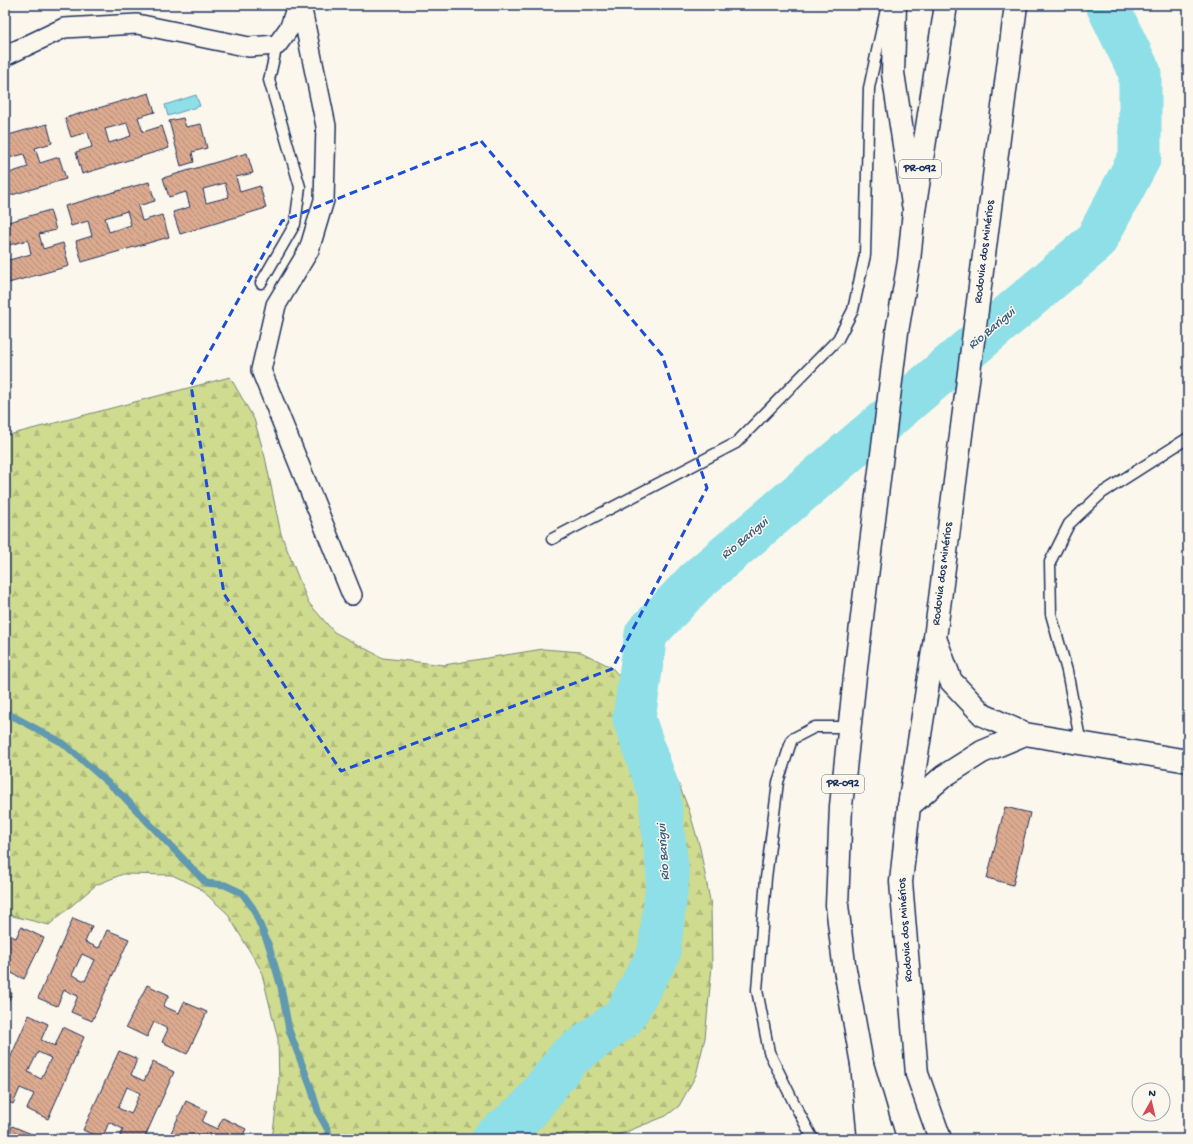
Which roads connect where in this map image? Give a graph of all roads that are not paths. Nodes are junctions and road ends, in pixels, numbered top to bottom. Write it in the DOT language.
graph roads {
  1 [pos="297,5"];
  2 [pos="301,5"];
  3 [pos="887,5"];
  4 [pos="895,5"];
  5 [pos="946,5"];
  6 [pos="1016,5"];
  7 [pos="277,46"];
  8 [pos="5,56"];
  9 [pos="914,211"];
  10 [pos="261,283"];
  11 [pos="1188,438"];
  12 [pos="552,539"];
  13 [pos="352,595"];
  14 [pos="935,638"];
  15 [pos="849,727"];
  16 [pos="1025,734"];
  17 [pos="1081,744"];
  18 [pos="1188,761"];
  19 [pos="909,806"];
  20 [pos="862,1064"];
  21 [pos="813,1139"];
  22 [pos="869,1139"];
  23 [pos="884,1139"];
  24 [pos="940,1139"];
  1 -- 7 [label="street"];
  2 -- 13 [label="street"];
  3 -- 12 [label="lane"];
  4 -- 9 [label="main road"];
  5 -- 9 [label="main road, PR-092"];
  6 -- 14 [label="main road, Rodovia dos Minérios"];
  7 -- 8 [label="street"];
  7 -- 10 [label="lane"];
  9 -- 15 [label="main road, PR-092"];
  11 -- 17 [label="lane"];
  14 -- 16 [label="main road"];
  14 -- 19 [label="main road, Rodovia dos Minérios"];
  15 -- 20 [label="main road, PR-092"];
  15 -- 21 [label="lane"];
  16 -- 17 [label="main road"];
  16 -- 19 [label="main road"];
  17 -- 18 [label="main road"];
  19 -- 24 [label="main road, Rodovia dos Minérios"];
  20 -- 22 [label="main road"];
  20 -- 23 [label="main road, PR-092"];
}
